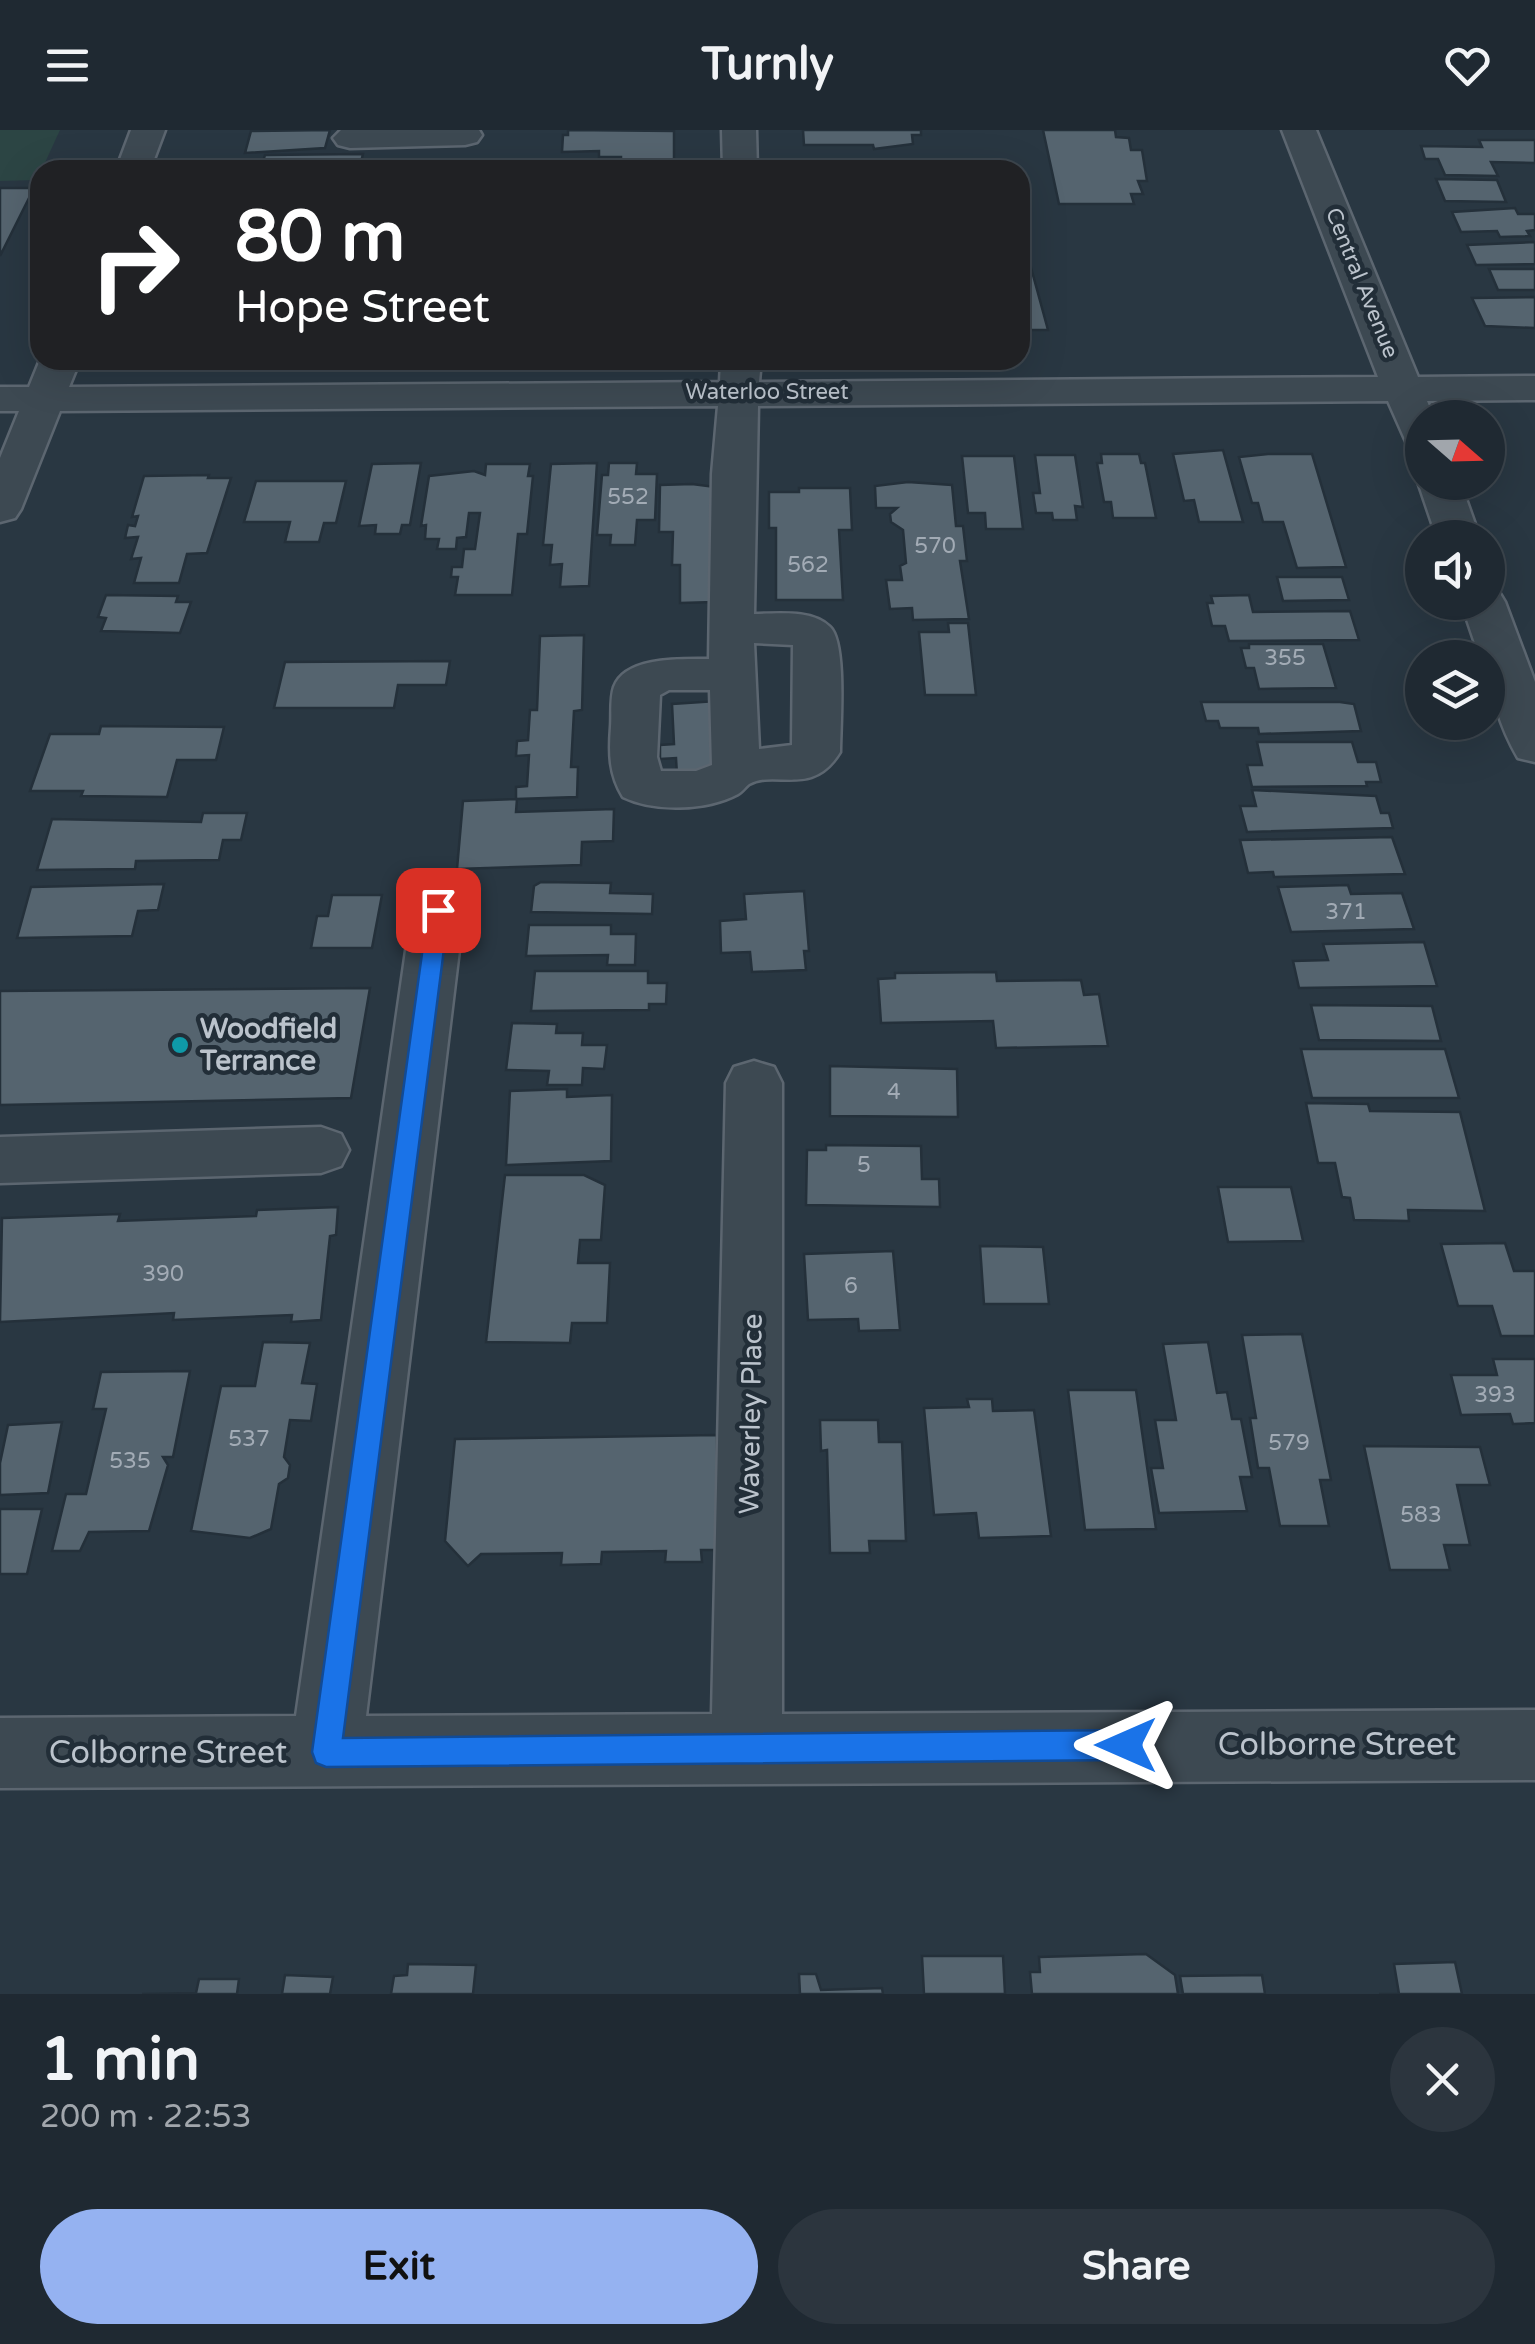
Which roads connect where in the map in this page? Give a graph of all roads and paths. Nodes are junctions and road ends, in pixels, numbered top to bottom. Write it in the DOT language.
graph roads {
  1 [pos="148,130"];
  2 [pos="739,130"];
  3 [pos="1299,130"];
  4 [pos="465,133"];
  5 [pos="350,138"];
  6 [pos="137,160"];
  7 [pos="460,160"];
  8 [pos="740,160"];
  9 [pos="56,370"];
  10 [pos="742,376"];
  11 [pos="422,378"];
  12 [pos="1405,388"];
  13 [pos="1535,388"];
  14 [pos="0,399"];
  15 [pos="45,400"];
  16 [pos="1409,400"];
  17 [pos="0,509"];
  18 [pos="1490,620"];
  19 [pos="731,651"];
  20 [pos="1535,746"];
  21 [pos="736,766"];
  22 [pos="438,910"];
  23 [pos="754,1083"];
  24 [pos="321,1150"];
  25 [pos="0,1160"];
  26 [pos="1535,1745"];
  27 [pos="747,1746"];
  28 [pos="0,1752"];
  29 [pos="326,1752"];
  1 -- 6 [label="street"];
  2 -- 8 [label="street"];
  3 -- 12 [label="street, Central Avenue"];
  4 -- 5 [label="street"];
  4 -- 7 [label="street"];
  9 -- 15 [label="street"];
  10 -- 11 [label="street, Waterloo Street"];
  10 -- 12 [label="street, Waterloo Street"];
  10 -- 19 [label="street"];
  11 -- 15 [label="street, Waterloo Street"];
  12 -- 13 [label="street, Waterloo Street"];
  12 -- 16 [label="street, Central Avenue"];
  14 -- 15 [label="street, Waterloo Street"];
  15 -- 17 [label="street"];
  18 -- 20 [label="street"];
  19 -- 21 [label="street"];
  19 -- 21 [label="street"];
  19 -- 21 [label="street"];
  22 -- 29 [label="street"];
  23 -- 27 [label="street, Waverley Place"];
  24 -- 25 [label="street"];
  26 -- 27 [label="street, Colborne Street"];
  27 -- 29 [label="street, Colborne Street"];
  28 -- 29 [label="street, Colborne Street"];
}
